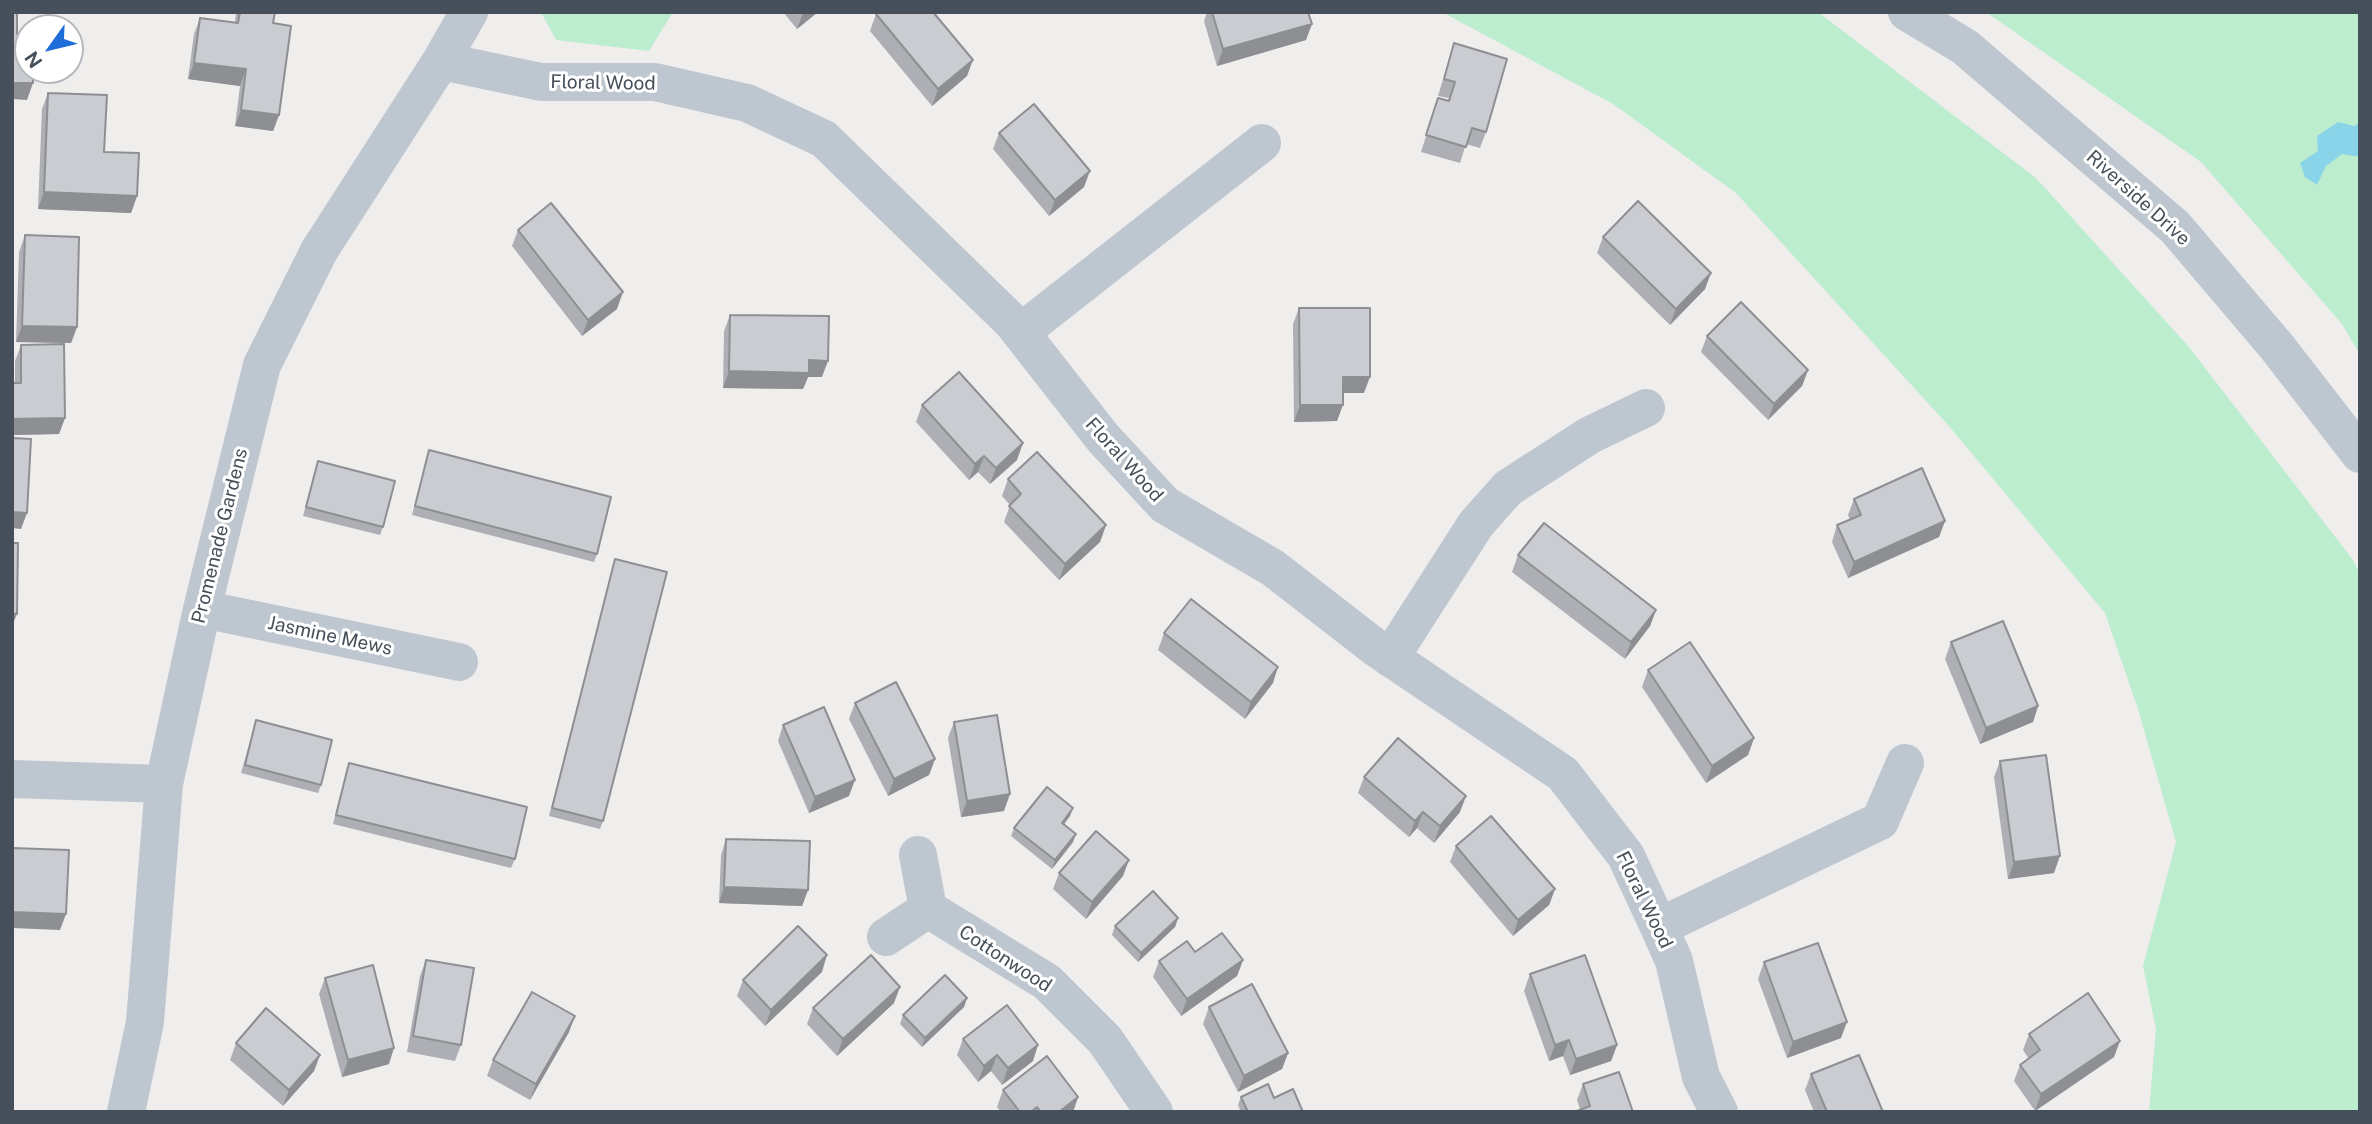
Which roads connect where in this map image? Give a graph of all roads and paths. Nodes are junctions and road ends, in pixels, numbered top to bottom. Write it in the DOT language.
graph roads {
  1 [pos="469,12"];
  2 [pos="1907,12"];
  3 [pos="442,61"];
  4 [pos="1262,143"];
  5 [pos="1021,332"];
  6 [pos="1646,408"];
  7 [pos="2360,454"];
  8 [pos="202,609"];
  9 [pos="1390,658"];
  10 [pos="459,662"];
  11 [pos="1905,764"];
  12 [pos="12,779"];
  13 [pos="164,784"];
  14 [pos="918,855"];
  15 [pos="928,909"];
  16 [pos="1659,927"];
  17 [pos="886,937"];
  18 [pos="125,1112"];
  19 [pos="1154,1112"];
  20 [pos="1719,1112"];
  1 -- 3 [label="street, Promenade Gardens"];
  2 -- 7 [label="street, Riverside Drive"];
  3 -- 5 [label="street, Floral Wood"];
  3 -- 8 [label="street, Promenade Gardens"];
  4 -- 5 [label="street"];
  5 -- 9 [label="street, Floral Wood"];
  6 -- 9 [label="street"];
  8 -- 10 [label="street, Jasmine Mews"];
  8 -- 13 [label="street, Promenade Gardens"];
  9 -- 16 [label="street, Floral Wood"];
  11 -- 16 [label="street"];
  12 -- 13 [label="street"];
  13 -- 18 [label="street, Promenade Gardens"];
  14 -- 15 [label="street"];
  15 -- 17 [label="street"];
  15 -- 19 [label="street, Cottonwood"];
  16 -- 20 [label="street, Floral Wood"];
}
